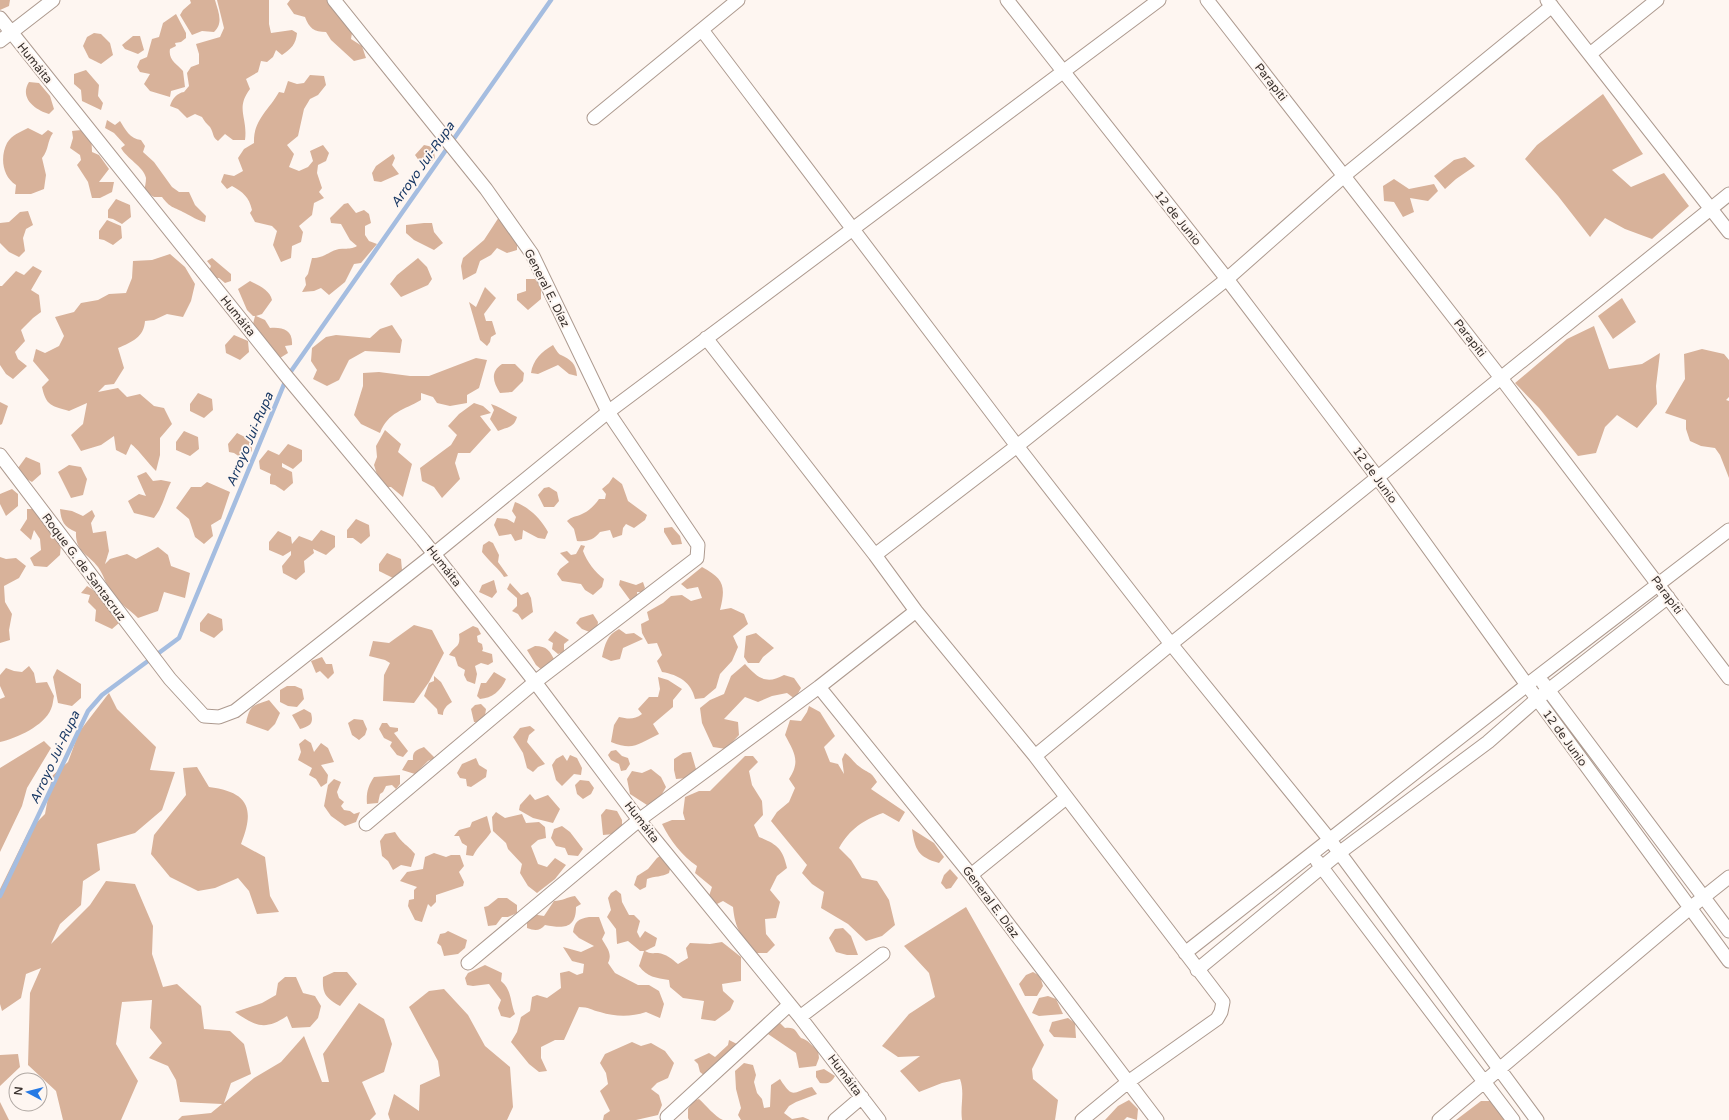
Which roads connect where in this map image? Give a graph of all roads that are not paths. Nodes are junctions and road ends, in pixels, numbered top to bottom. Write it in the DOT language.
graph roads {
  1 [pos="53,0"];
  2 [pos="334,0"];
  3 [pos="738,0"];
  4 [pos="1007,0"];
  5 [pos="1160,0"];
  6 [pos="1207,0"];
  7 [pos="1657,0"];
  8 [pos="1550,3"];
  9 [pos="0,18"];
  10 [pos="702,30"];
  11 [pos="11,33"];
  12 [pos="0,41"];
  13 [pos="1590,54"];
  14 [pos="1062,72"];
  15 [pos="594,118"];
  16 [pos="1344,175"];
  17 [pos="1729,194"];
  18 [pos="1711,208"];
  19 [pos="853,229"];
  20 [pos="1729,232"];
  21 [pos="1227,279"];
  22 [pos="706,338"];
  23 [pos="1501,378"];
  24 [pos="608,412"];
  25 [pos="1017,446"];
  26 [pos="0,455"];
  27 [pos="1378,478"];
  28 [pos="1729,530"];
  29 [pos="434,554"];
  30 [pos="875,555"];
  31 [pos="1658,584"];
  32 [pos="1668,597"];
  33 [pos="916,612"];
  34 [pos="1171,644"];
  35 [pos="1538,676"];
  36 [pos="1729,678"];
  37 [pos="536,682"];
  38 [pos="1526,685"];
  39 [pos="819,687"];
  40 [pos="1548,690"];
  41 [pos="1537,698"];
  42 [pos="1036,756"];
  43 [pos="1066,798"];
  44 [pos="639,820"];
  45 [pos="366,824"];
  46 [pos="1330,840"];
  47 [pos="1339,853"];
  48 [pos="1312,855"];
  49 [pos="1322,868"];
  50 [pos="971,875"];
  51 [pos="1729,877"];
  52 [pos="1704,897"];
  53 [pos="1690,908"];
  54 [pos="1729,931"];
  55 [pos="1185,953"];
  56 [pos="883,954"];
  57 [pos="1729,961"];
  58 [pos="468,963"];
  59 [pos="1197,970"];
  60 [pos="789,1005"];
  61 [pos="800,1016"];
  62 [pos="1498,1069"];
  63 [pos="1128,1082"];
  64 [pos="1484,1082"];
  65 [pos="862,1097"];
  66 [pos="667,1117"];
  67 [pos="835,1120"];
  68 [pos="879,1120"];
  69 [pos="1082,1120"];
  70 [pos="1157,1120"];
  71 [pos="1439,1120"];
  72 [pos="1512,1120"];
  73 [pos="1537,1120"];
  1 -- 11 [label="street"];
  2 -- 24 [label="street, General E. Díaz"];
  3 -- 10 [label="street"];
  4 -- 14 [label="street, 12 de Junio"];
  5 -- 14 [label="street, Roque G. de Santacruz"];
  6 -- 16 [label="street, Parapiti"];
  7 -- 13 [label="street"];
  8 -- 13 [label="street"];
  8 -- 16 [label="street"];
  9 -- 11 [label="street, Humáita"];
  10 -- 15 [label="street"];
  10 -- 19 [label="street"];
  11 -- 12 [label="street"];
  11 -- 29 [label="street, Humáita"];
  13 -- 18 [label="street"];
  14 -- 19 [label="street, Roque G. de Santacruz"];
  14 -- 21 [label="street, 12 de Junio"];
  16 -- 21 [label="street"];
  16 -- 23 [label="street, Parapiti"];
  17 -- 18 [label="street"];
  18 -- 20 [label="street"];
  18 -- 23 [label="street"];
  19 -- 22 [label="street, Roque G. de Santacruz"];
  19 -- 25 [label="street"];
  21 -- 25 [label="street"];
  21 -- 27 [label="street, 12 de Junio"];
  22 -- 24 [label="street, Roque G. de Santacruz"];
  22 -- 30 [label="street"];
  23 -- 27 [label="street"];
  23 -- 31 [label="street, Parapiti"];
  24 -- 29 [label="street, Roque G. de Santacruz"];
  24 -- 37 [label="street, General E. Díaz"];
  25 -- 30 [label="street"];
  25 -- 34 [label="street"];
  26 -- 29 [label="street, Roque G. de Santacruz"];
  27 -- 34 [label="street"];
  27 -- 38 [label="street, 12 de Junio"];
  28 -- 31 [label="street"];
  29 -- 37 [label="street, Humáita"];
  30 -- 33 [label="street"];
  31 -- 32 [label="street, Parapiti"];
  31 -- 35 [label="street"];
  32 -- 36 [label="street, Parapiti"];
  32 -- 40 [label="street"];
  33 -- 39 [label="street"];
  33 -- 42 [label="street"];
  34 -- 42 [label="street"];
  34 -- 46 [label="street"];
  35 -- 38 [label="street"];
  35 -- 40 [label="street, 12 de Junio"];
  37 -- 44 [label="street, Humáita"];
  37 -- 45 [label="street"];
  38 -- 41 [label="street, 12 de Junio"];
  38 -- 46 [label="street"];
  39 -- 44 [label="street"];
  39 -- 50 [label="street, General E. Díaz"];
  40 -- 41 [label="street"];
  40 -- 52 [label="street, 12 de Junio"];
  41 -- 47 [label="street"];
  41 -- 53 [label="street, 12 de Junio"];
  42 -- 43 [label="street"];
  43 -- 50 [label="street"];
  43 -- 55 [label="street"];
  44 -- 58 [label="street"];
  44 -- 60 [label="street, Humáita"];
  46 -- 47 [label="street"];
  46 -- 48 [label="street"];
  47 -- 49 [label="street"];
  47 -- 62 [label="street"];
  48 -- 49 [label="street"];
  48 -- 55 [label="street"];
  49 -- 59 [label="street"];
  49 -- 64 [label="street"];
  50 -- 63 [label="street, General E. Díaz"];
  51 -- 52 [label="street"];
  52 -- 53 [label="street"];
  52 -- 54 [label="street, 12 de Junio"];
  53 -- 57 [label="street, 12 de Junio"];
  53 -- 62 [label="street"];
  55 -- 59 [label="street"];
  56 -- 61 [label="street"];
  59 -- 63 [label="street"];
  60 -- 61 [label="street, Humáita"];
  60 -- 66 [label="street"];
  61 -- 65 [label="street, Humáita"];
  62 -- 64 [label="street"];
  62 -- 73 [label="street"];
  63 -- 69 [label="street"];
  63 -- 70 [label="street, General E. Díaz"];
  64 -- 71 [label="street"];
  64 -- 72 [label="street"];
  65 -- 67 [label="street"];
  65 -- 68 [label="street, Humáita"];
}
